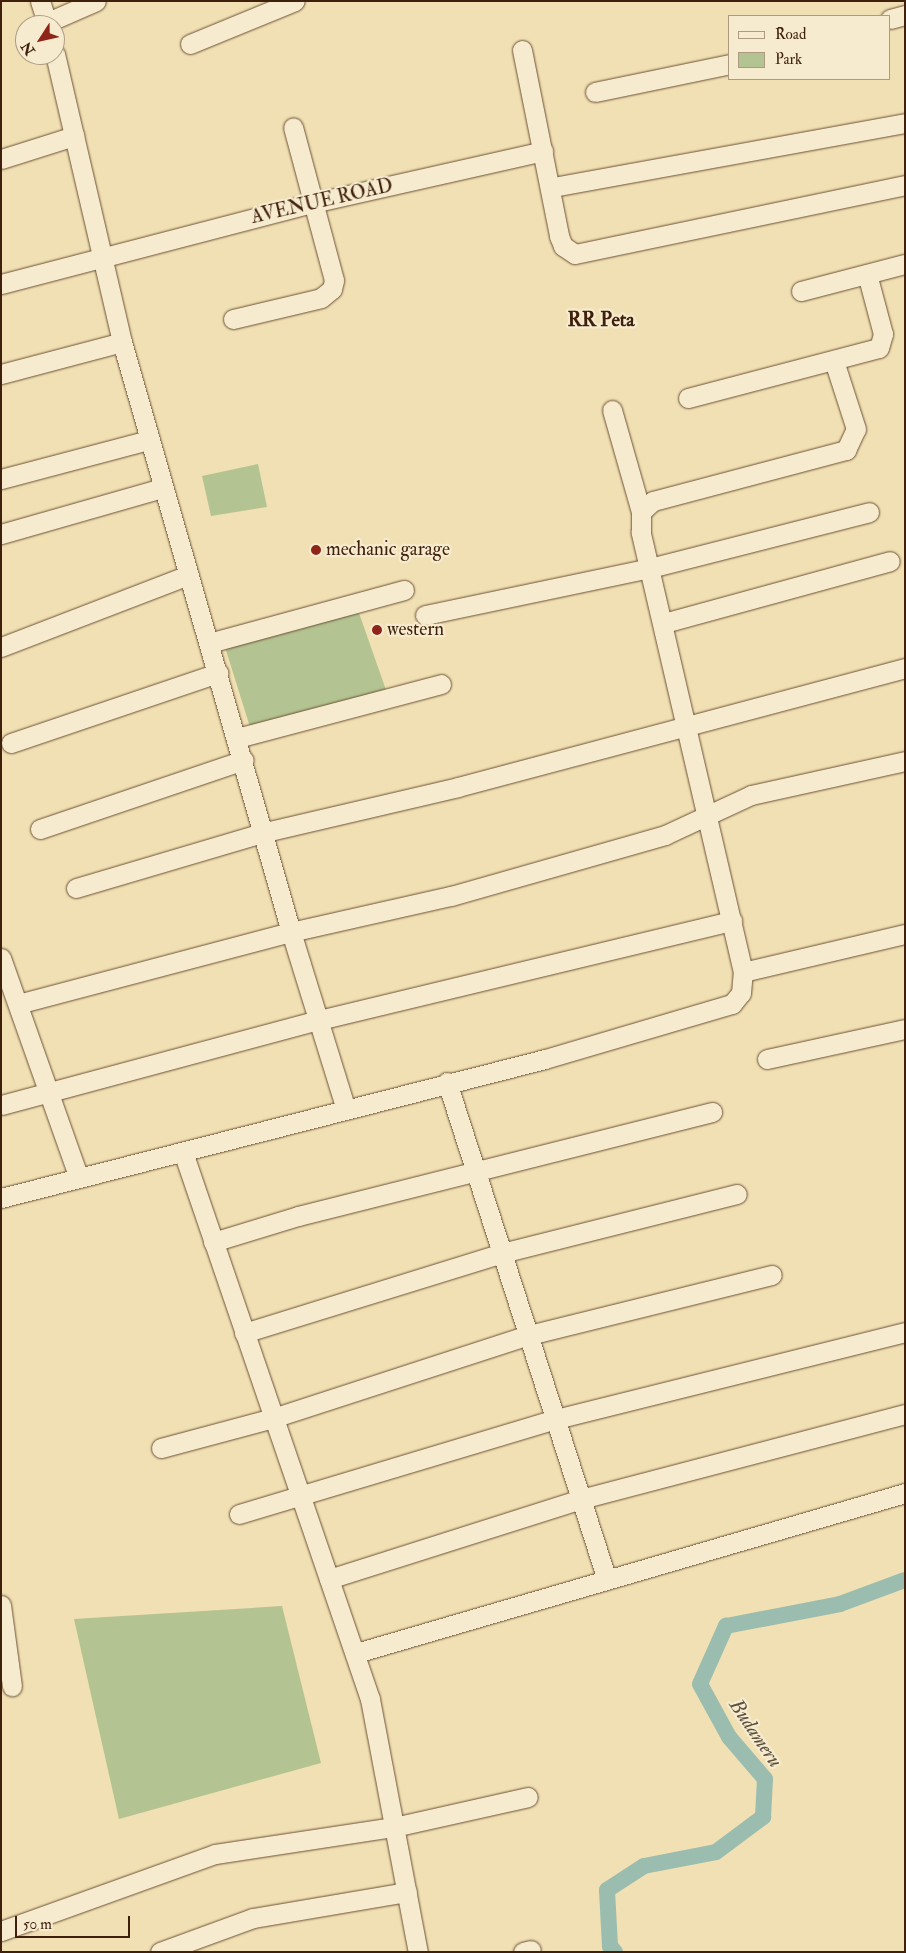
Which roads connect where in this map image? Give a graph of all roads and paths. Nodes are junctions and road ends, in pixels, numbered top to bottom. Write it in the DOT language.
graph roads {
  1 [pos="40,1"];
  2 [pos="96,1"];
  3 [pos="295,1"];
  4 [pos="905,14"];
  5 [pos="45,15"];
  6 [pos="65,16"];
  7 [pos="891,19"];
  8 [pos="190,44"];
  9 [pos="522,50"];
  10 [pos="728,64"];
  11 [pos="58,65"];
  12 [pos="595,92"];
  13 [pos="905,123"];
  14 [pos="293,127"];
  15 [pos="74,136"];
  16 [pos="543,151"];
  17 [pos="1,159"];
  18 [pos="905,185"];
  19 [pos="553,187"];
  20 [pos="313,203"];
  21 [pos="102,256"];
  22 [pos="905,264"];
  23 [pos="867,274"];
  24 [pos="1,284"];
  25 [pos="801,291"];
  26 [pos="233,319"];
  27 [pos="122,342"];
  28 [pos="834,361"];
  29 [pos="1,374"];
  30 [pos="688,398"];
  31 [pos="612,410"];
  32 [pos="150,440"];
  33 [pos="1,479"];
  34 [pos="163,488"];
  35 [pos="641,512"];
  36 [pos="869,512"];
  37 [pos="1,534"];
  38 [pos="890,561"];
  39 [pos="650,568"];
  40 [pos="189,575"];
  41 [pos="404,590"];
  42 [pos="425,615"];
  43 [pos="664,623"];
  44 [pos="209,643"];
  45 [pos="1,648"];
  46 [pos="905,668"];
  47 [pos="218,673"];
  48 [pos="441,684"];
  49 [pos="685,725"];
  50 [pos="237,738"];
  51 [pos="11,743"];
  52 [pos="244,760"];
  53 [pos="905,761"];
  54 [pos="708,815"];
  55 [pos="40,829"];
  56 [pos="265,832"];
  57 [pos="76,888"];
  58 [pos="732,920"];
  59 [pos="291,932"];
  60 [pos="905,934"];
  61 [pos="1,958"];
  62 [pos="743,972"];
  63 [pos="10,993"];
  64 [pos="318,1020"];
  65 [pos="905,1029"];
  66 [pos="767,1059"];
  67 [pos="446,1082"];
  68 [pos="48,1091"];
  69 [pos="1,1105"];
  70 [pos="346,1110"];
  71 [pos="712,1112"];
  72 [pos="183,1152"];
  73 [pos="476,1172"];
  74 [pos="79,1178"];
  75 [pos="737,1194"];
  76 [pos="1,1198"];
  77 [pos="213,1242"];
  78 [pos="502,1253"];
  79 [pos="772,1275"];
  80 [pos="905,1332"];
  81 [pos="244,1333"];
  82 [pos="528,1335"];
  83 [pos="905,1414"];
  84 [pos="273,1418"];
  85 [pos="556,1420"];
  86 [pos="161,1448"];
  87 [pos="905,1493"];
  88 [pos="300,1498"];
  89 [pos="581,1499"];
  90 [pos="239,1514"];
  91 [pos="329,1579"];
  92 [pos="607,1580"];
  93 [pos="1,1605"];
  94 [pos="356,1653"];
  95 [pos="12,1686"];
  96 [pos="528,1797"];
  97 [pos="394,1827"];
  98 [pos="406,1892"];
  99 [pos="1,1931"];
  100 [pos="160,1952"];
  101 [pos="418,1952"];
  1 -- 5 [label="street"];
  2 -- 6 [label="street"];
  3 -- 8 [label="street"];
  4 -- 7 [label="street"];
  9 -- 16 [label="street"];
  10 -- 12 [label="street"];
  11 -- 15 [label="street"];
  13 -- 19 [label="street"];
  14 -- 20 [label="street"];
  15 -- 17 [label="street"];
  15 -- 21 [label="street"];
  16 -- 19 [label="street"];
  16 -- 20 [label="street, AVENUE ROAD"];
  18 -- 19 [label="street"];
  20 -- 21 [label="street, AVENUE ROAD"];
  20 -- 26 [label="street"];
  21 -- 24 [label="street, AVENUE ROAD"];
  21 -- 27 [label="street"];
  22 -- 23 [label="street"];
  23 -- 25 [label="street"];
  23 -- 28 [label="street"];
  27 -- 29 [label="street"];
  27 -- 32 [label="street"];
  28 -- 30 [label="street"];
  28 -- 35 [label="street"];
  31 -- 35 [label="street"];
  32 -- 33 [label="street"];
  32 -- 34 [label="street"];
  34 -- 37 [label="street"];
  34 -- 40 [label="street"];
  35 -- 39 [label="street"];
  36 -- 39 [label="street"];
  38 -- 43 [label="street"];
  39 -- 42 [label="street"];
  39 -- 43 [label="street"];
  40 -- 44 [label="street"];
  40 -- 45 [label="street"];
  41 -- 44 [label="street"];
  43 -- 49 [label="street"];
  44 -- 47 [label="street"];
  46 -- 49 [label="street"];
  47 -- 50 [label="street"];
  47 -- 51 [label="street"];
  48 -- 50 [label="street"];
  49 -- 54 [label="street"];
  49 -- 56 [label="street"];
  50 -- 52 [label="street"];
  52 -- 55 [label="street"];
  52 -- 56 [label="street"];
  53 -- 54 [label="street"];
  54 -- 58 [label="street"];
  54 -- 59 [label="street"];
  56 -- 57 [label="street"];
  56 -- 59 [label="street"];
  58 -- 62 [label="street"];
  58 -- 64 [label="street"];
  59 -- 63 [label="street"];
  59 -- 64 [label="street"];
  60 -- 62 [label="street"];
  61 -- 63 [label="street"];
  62 -- 67 [label="street"];
  63 -- 68 [label="street"];
  64 -- 68 [label="street"];
  64 -- 70 [label="street"];
  65 -- 66 [label="street"];
  67 -- 70 [label="street"];
  67 -- 73 [label="street"];
  68 -- 69 [label="street"];
  68 -- 74 [label="street"];
  70 -- 72 [label="street"];
  71 -- 73 [label="street"];
  72 -- 74 [label="street"];
  72 -- 77 [label="street"];
  73 -- 77 [label="street"];
  73 -- 78 [label="street"];
  74 -- 76 [label="street"];
  75 -- 78 [label="street"];
  77 -- 81 [label="street"];
  78 -- 81 [label="street"];
  78 -- 82 [label="street"];
  79 -- 82 [label="street"];
  80 -- 85 [label="street"];
  81 -- 84 [label="street"];
  82 -- 84 [label="street"];
  82 -- 85 [label="street"];
  83 -- 89 [label="street"];
  84 -- 86 [label="street"];
  84 -- 88 [label="street"];
  85 -- 88 [label="street"];
  85 -- 89 [label="street"];
  87 -- 92 [label="street"];
  88 -- 90 [label="street"];
  88 -- 91 [label="street"];
  89 -- 91 [label="street"];
  89 -- 92 [label="street"];
  91 -- 94 [label="street"];
  92 -- 94 [label="street"];
  93 -- 95 [label="street"];
  94 -- 97 [label="street"];
  96 -- 97 [label="street"];
  97 -- 98 [label="street"];
  97 -- 99 [label="street"];
  98 -- 100 [label="street"];
  98 -- 101 [label="street"];
}
